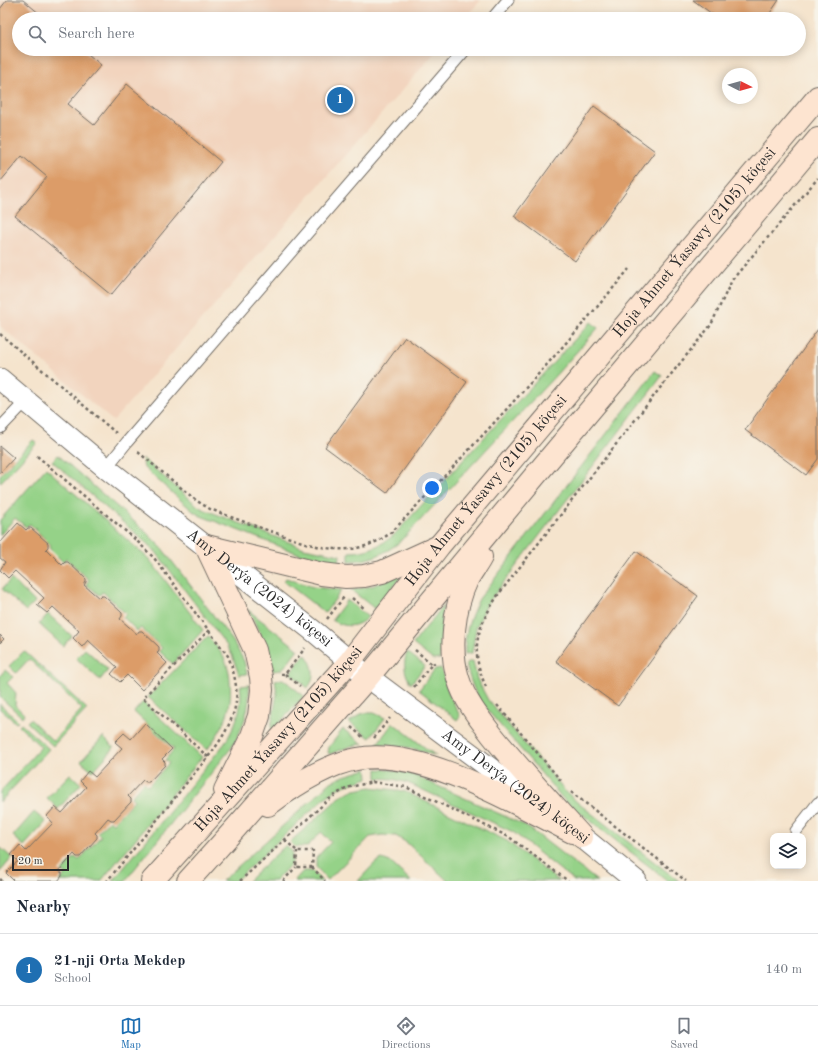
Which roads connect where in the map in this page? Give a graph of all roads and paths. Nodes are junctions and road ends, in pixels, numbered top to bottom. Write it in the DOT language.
graph roads {
  1 [pos="508,0"];
  2 [pos="498,12"];
  3 [pos="460,56"];
  4 [pos="818,97"];
  5 [pos="818,139"];
  6 [pos="818,178"];
  7 [pos="629,269"];
  8 [pos="0,334"];
  9 [pos="0,379"];
  10 [pos="26,401"];
  11 [pos="0,428"];
  12 [pos="127,442"];
  13 [pos="38,456"];
  14 [pos="106,468"];
  15 [pos="534,477"];
  16 [pos="206,546"];
  17 [pos="439,546"];
  18 [pos="209,630"];
  19 [pos="350,661"];
  20 [pos="368,677"];
  21 [pos="488,692"];
  22 [pos="494,701"];
  23 [pos="208,756"];
  24 [pos="563,783"];
  25 [pos="567,788"];
  26 [pos="818,803"];
  27 [pos="211,817"];
  28 [pos="234,830"];
  29 [pos="796,831"];
  30 [pos="582,837"];
  31 [pos="285,840"];
  32 [pos="297,851"];
  33 [pos="296,867"];
  34 [pos="312,867"];
  35 [pos="0,879"];
  36 [pos="2,881"];
  37 [pos="106,881"];
  38 [pos="152,881"];
  39 [pos="188,881"];
  40 [pos="240,881"];
  41 [pos="283,881"];
  42 [pos="326,881"];
  43 [pos="568,881"];
  44 [pos="636,881"];
  45 [pos="686,881"];
  1 -- 2 [label="lane"];
  3 -- 12 [label="lane"];
  4 -- 17 [label="main road, Hoja Ahmet Ýasawy (2105) köçesi"];
  5 -- 15 [label="main road, Hoja Ahmet Ýasawy (2105) köçesi"];
  6 -- 21 [label="path"];
  7 -- 12 [label="path"];
  8 -- 12 [label="path"];
  9 -- 10 [label="street, Amy Derýa (2024) köçesi"];
  10 -- 11 [label="lane"];
  10 -- 14 [label="street, Amy Derýa (2024) köçesi"];
  12 -- 14 [label="lane"];
  13 -- 18 [label="path"];
  14 -- 16 [label="street, Amy Derýa (2024) köçesi"];
  15 -- 20 [label="main road, Hoja Ahmet Ýasawy (2105) köçesi"];
  15 -- 30 [label="main road"];
  16 -- 17 [label="main road"];
  16 -- 19 [label="street, Amy Derýa (2024) köçesi"];
  16 -- 27 [label="main road"];
  17 -- 19 [label="main road, Hoja Ahmet Ýasawy (2105) köçesi"];
  18 -- 23 [label="path"];
  18 -- 23 [label="path"];
  19 -- 20 [label="street, Amy Derýa (2024) köçesi"];
  19 -- 27 [label="main road, Hoja Ahmet Ýasawy (2105) köçesi"];
  20 -- 28 [label="main road, Hoja Ahmet Ýasawy (2105) köçesi"];
  20 -- 30 [label="street, Amy Derýa (2024) köçesi"];
  22 -- 24 [label="path"];
  23 -- 37 [label="path"];
  25 -- 45 [label="path"];
  26 -- 29 [label="lane"];
  27 -- 38 [label="main road, Hoja Ahmet Ýasawy (2105) köçesi"];
  28 -- 30 [label="main road"];
  28 -- 39 [label="main road, Hoja Ahmet Ýasawy (2105) köçesi"];
  30 -- 44 [label="street, Amy Derýa (2024) köçesi"];
  31 -- 32 [label="path"];
  31 -- 40 [label="path"];
  31 -- 43 [label="path"];
  32 -- 33 [label="path"];
  32 -- 34 [label="path"];
  33 -- 34 [label="path"];
  33 -- 41 [label="path"];
  34 -- 42 [label="path"];
  35 -- 36 [label="path"];
}
